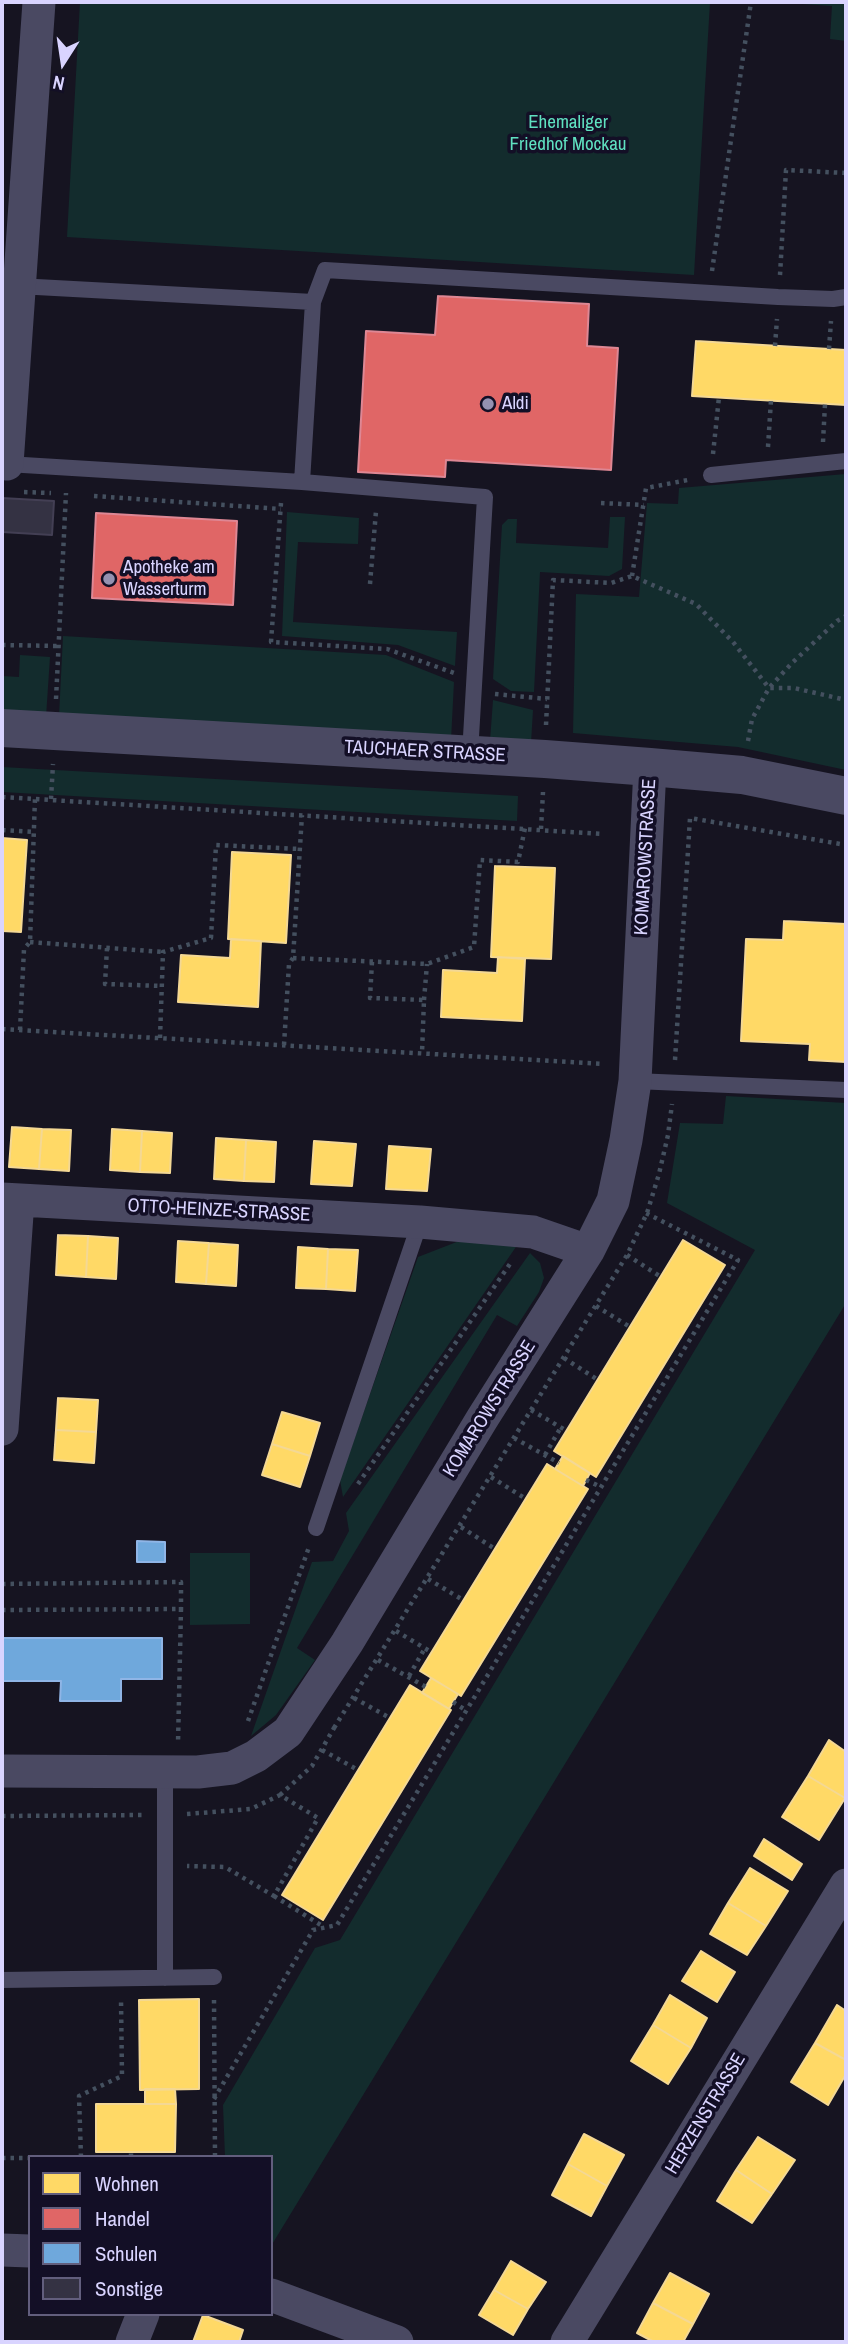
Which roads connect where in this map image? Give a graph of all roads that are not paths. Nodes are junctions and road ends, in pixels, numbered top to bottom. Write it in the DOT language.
graph roads {
  1 [pos="39,2"];
  2 [pos="18,286"];
  3 [pos="846,296"];
  4 [pos="313,302"];
  5 [pos="846,461"];
  6 [pos="4,464"];
  7 [pos="711,475"];
  8 [pos="302,482"];
  9 [pos="2,728"];
  10 [pos="470,754"];
  11 [pos="650,767"];
  12 [pos="846,796"];
  13 [pos="635,1073"];
  14 [pos="846,1090"];
  15 [pos="10,1200"];
  16 [pos="420,1222"];
  17 [pos="588,1251"];
  18 [pos="2,1429"];
  19 [pos="316,1528"];
  20 [pos="2,1771"];
  21 [pos="171,1772"];
  22 [pos="846,1885"];
  23 [pos="214,1977"];
  24 [pos="165,1978"];
  25 [pos="2,1980"];
  26 [pos="2,2250"];
  27 [pos="28,2250"];
  28 [pos="273,2296"];
  29 [pos="142,2316"];
  30 [pos="132,2342"];
  31 [pos="397,2342"];
  32 [pos="566,2342"];
  1 -- 2 [label="street"];
  2 -- 4 [label="lane"];
  2 -- 6 [label="street"];
  3 -- 4 [label="lane"];
  4 -- 8 [label="lane"];
  5 -- 7 [label="lane"];
  6 -- 8 [label="lane"];
  8 -- 10 [label="lane"];
  9 -- 10 [label="street, TAUCHAER STRASSE"];
  10 -- 11 [label="street, TAUCHAER STRASSE"];
  11 -- 12 [label="street, TAUCHAER STRASSE"];
  11 -- 13 [label="street, KOMAROWSTRASSE"];
  13 -- 14 [label="lane"];
  13 -- 17 [label="street, KOMAROWSTRASSE"];
  15 -- 16 [label="street, OTTO-HEINZE-STRASSE"];
  15 -- 18 [label="street, OTTO-HEINZE-STRASSE"];
  16 -- 17 [label="street, OTTO-HEINZE-STRASSE"];
  16 -- 19 [label="lane"];
  17 -- 21 [label="street, KOMAROWSTRASSE"];
  20 -- 21 [label="street, KOMAROWSTRASSE"];
  21 -- 24 [label="lane"];
  22 -- 32 [label="street, HERZENSTRASSE"];
  23 -- 24 [label="lane"];
  24 -- 25 [label="lane"];
  26 -- 27 [label="street"];
  28 -- 31 [label="street"];
  29 -- 30 [label="street"];
}
